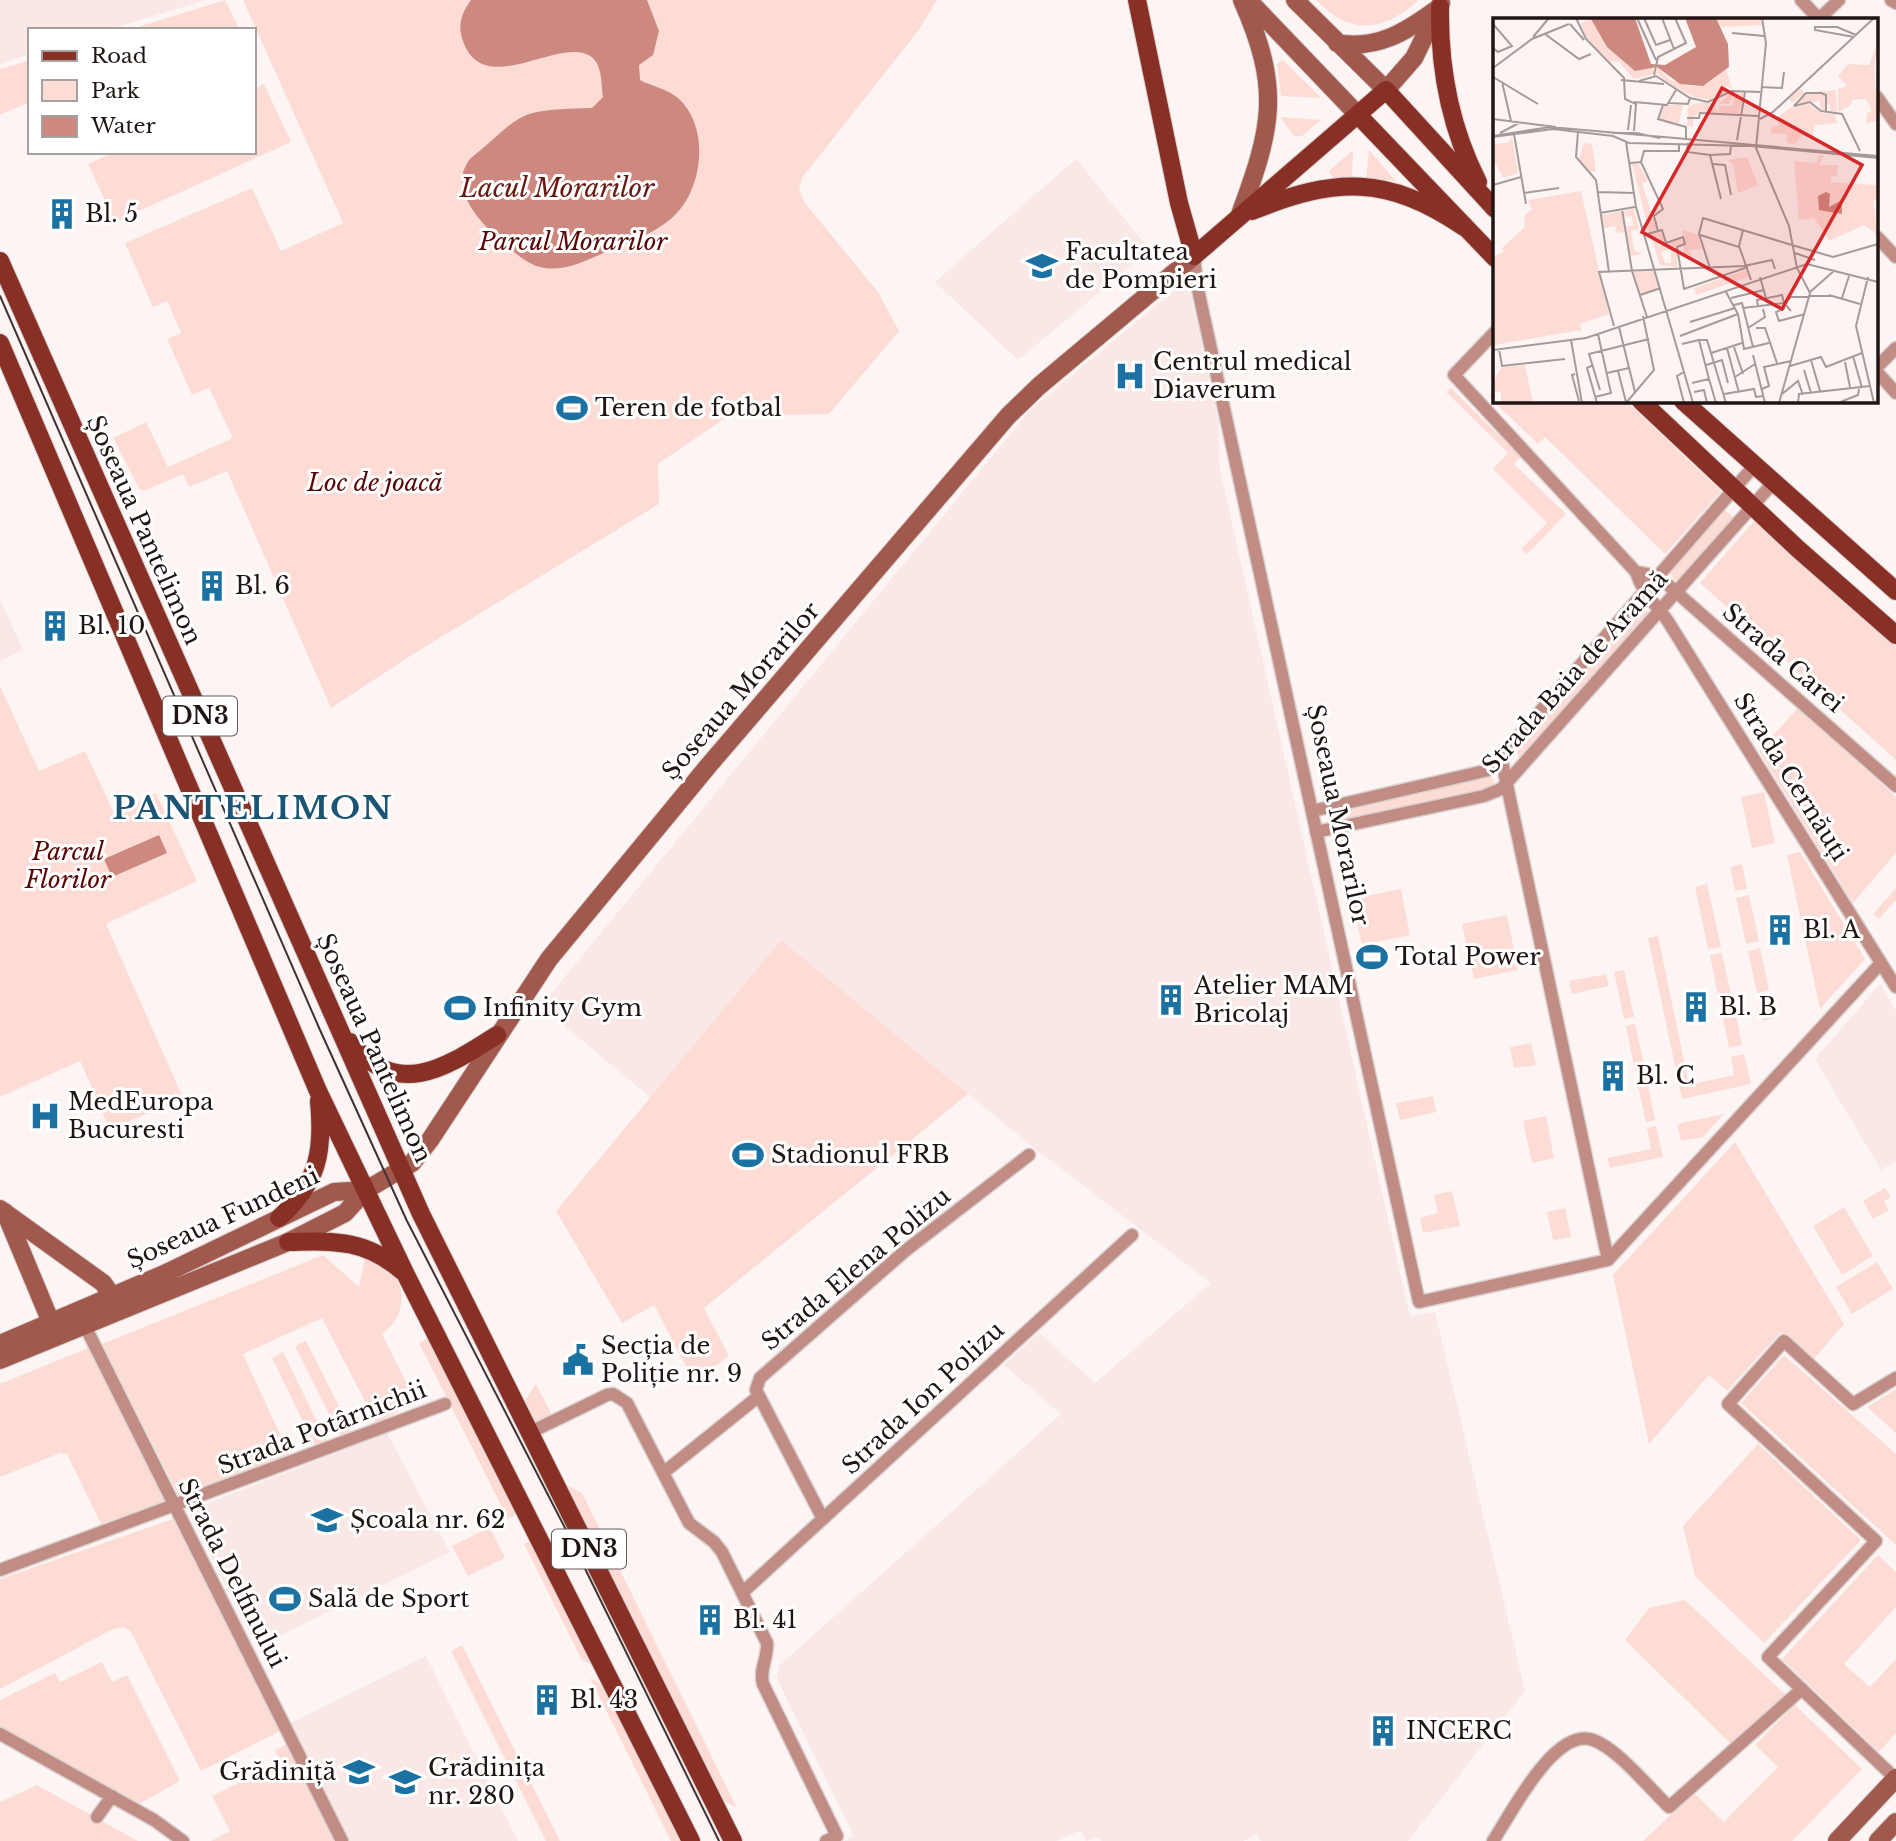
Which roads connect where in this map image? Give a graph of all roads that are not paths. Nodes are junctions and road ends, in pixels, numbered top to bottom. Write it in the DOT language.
graph roads {
  1 [pos="1137,0"];
  2 [pos="1242,0"];
  3 [pos="1248,0"];
  4 [pos="1294,0"];
  5 [pos="1801,0"];
  6 [pos="1839,0"];
  7 [pos="1892,0"];
  8 [pos="1896,3"];
  9 [pos="1441,4"];
  10 [pos="1818,18"];
  11 [pos="1820,18"];
  12 [pos="1337,43"];
  13 [pos="1385,90"];
  14 [pos="1878,98"];
  15 [pos="1358,115"];
  16 [pos="1896,124"];
  17 [pos="1491,205"];
  18 [pos="1239,217"];
  19 [pos="1464,227"];
  20 [pos="1878,238"];
  21 [pos="1194,256"];
  22 [pos="1493,256"];
  23 [pos="1896,257"];
  24 [pos="0,261"];
  25 [pos="1493,334"];
  26 [pos="0,343"];
  27 [pos="1896,348"];
  28 [pos="1878,369"];
  29 [pos="1878,371"];
  30 [pos="1896,393"];
  31 [pos="1642,402"];
  32 [pos="1688,402"];
  33 [pos="1754,466"];
  34 [pos="1773,483"];
  35 [pos="1734,489"];
  36 [pos="1753,506"];
  37 [pos="1636,572"];
  38 [pos="1658,576"];
  39 [pos="1676,591"];
  40 [pos="1896,591"];
  41 [pos="1643,594"];
  42 [pos="1660,610"];
  43 [pos="1896,635"];
  44 [pos="1501,757"];
  45 [pos="1507,782"];
  46 [pos="1896,786"];
  47 [pos="1312,811"];
  48 [pos="1317,832"];
  49 [pos="1889,967"];
  50 [pos="1896,987"];
  51 [pos="339,1028"];
  52 [pos="497,1035"];
  53 [pos="318,1091"];
  54 [pos="1029,1155"];
  55 [pos="401,1171"];
  56 [pos="366,1190"];
  57 [pos="2,1211"];
  58 [pos="279,1218"];
  59 [pos="1132,1235"];
  60 [pos="288,1242"];
  61 [pos="1608,1260"];
  62 [pos="406,1275"];
  63 [pos="116,1302"];
  64 [pos="84,1324"];
  65 [pos="54,1329"];
  66 [pos="0,1344"];
  67 [pos="0,1360"];
  68 [pos="1896,1378"];
  69 [pos="759,1396"];
  70 [pos="445,1404"];
  71 [pos="531,1432"];
  72 [pos="663,1473"];
  73 [pos="175,1507"];
  74 [pos="823,1519"];
  75 [pos="0,1570"];
  76 [pos="742,1593"];
  77 [pos="1802,1689"];
  78 [pos="0,1734"];
  79 [pos="1896,1778"];
  80 [pos="111,1796"];
  81 [pos="97,1817"];
  82 [pos="1896,1822"];
  83 [pos="832,1838"];
  84 [pos="183,1841"];
  85 [pos="342,1841"];
  86 [pos="691,1841"];
  87 [pos="733,1841"];
  88 [pos="1493,1841"];
  89 [pos="1837,1841"];
  90 [pos="1878,1841"];
  1 -- 21 [label="main road"];
  2 -- 18 [label="main road"];
  3 -- 15 [label="main road"];
  4 -- 12 [label="main road"];
  5 -- 10 [label="street"];
  6 -- 11 [label="street"];
  7 -- 8 [label="street"];
  9 -- 12 [label="main road"];
  9 -- 13 [label="main road"];
  9 -- 17 [label="main road"];
  12 -- 13 [label="main road"];
  13 -- 15 [label="main road, Șoseaua Morarilor"];
  13 -- 17 [label="main road"];
  14 -- 16 [label="street"];
  15 -- 18 [label="main road, Șoseaua Morarilor"];
  15 -- 19 [label="main road"];
  18 -- 19 [label="main road"];
  18 -- 21 [label="main road, Șoseaua Morarilor"];
  19 -- 22 [label="main road"];
  20 -- 23 [label="street"];
  21 -- 47 [label="street, Șoseaua Morarilor"];
  21 -- 52 [label="main road, Șoseaua Morarilor"];
  24 -- 51 [label="main road, Șoseaua Pantelimon / DN3"];
  25 -- 37 [label="street"];
  26 -- 53 [label="main road, DN3"];
  27 -- 28 [label="street"];
  29 -- 30 [label="street"];
  31 -- 35 [label="main road"];
  32 -- 33 [label="main road"];
  33 -- 34 [label="main road"];
  33 -- 35 [label="street, Strada Baia de Aramă"];
  34 -- 36 [label="street, Strada Baia de Aramă"];
  34 -- 40 [label="main road"];
  35 -- 36 [label="main road"];
  35 -- 38 [label="street, Strada Baia de Aramă"];
  36 -- 39 [label="street, Strada Baia de Aramă"];
  36 -- 43 [label="main road"];
  37 -- 38 [label="street, Strada Carei"];
  37 -- 41 [label="street"];
  38 -- 39 [label="street, Strada Carei"];
  38 -- 41 [label="street, Strada Baia de Aramă"];
  39 -- 42 [label="street, Strada Baia de Aramă"];
  39 -- 46 [label="street, Strada Carei"];
  41 -- 42 [label="street, Strada Cernăuți"];
  41 -- 44 [label="street, Strada Baia de Aramă"];
  42 -- 45 [label="street, Strada Baia de Aramă"];
  42 -- 49 [label="street, Strada Cernăuți"];
  44 -- 45 [label="street"];
  44 -- 47 [label="street, Strada Baia de Aramă"];
  45 -- 48 [label="street, Strada Baia de Aramă"];
  45 -- 61 [label="street"];
  47 -- 48 [label="street, Șoseaua Morarilor"];
  48 -- 61 [label="street, Șoseaua Morarilor"];
  49 -- 50 [label="street, Strada Cernăuți"];
  49 -- 61 [label="street"];
  51 -- 52 [label="main road"];
  51 -- 55 [label="main road, Șoseaua Pantelimon / DN3"];
  52 -- 55 [label="main road, Șoseaua Morarilor"];
  53 -- 56 [label="main road, DN3"];
  53 -- 58 [label="main road"];
  54 -- 69 [label="street, Strada Elena Polizu"];
  55 -- 56 [label="main road, Șoseaua Morarilor"];
  55 -- 71 [label="main road, Șoseaua Pantelimon / DN3"];
  56 -- 58 [label="main road, Șoseaua Fundeni"];
  56 -- 60 [label="main road, Șoseaua Fundeni"];
  56 -- 62 [label="main road, DN3"];
  57 -- 63 [label="main road"];
  57 -- 65 [label="main road"];
  58 -- 63 [label="main road, Șoseaua Fundeni"];
  59 -- 74 [label="street, Strada Ion Polizu"];
  60 -- 62 [label="main road"];
  60 -- 63 [label="main road, Șoseaua Fundeni"];
  62 -- 86 [label="main road, DN3"];
  63 -- 64 [label="main road, Șoseaua Fundeni"];
  63 -- 65 [label="main road, Șoseaua Fundeni"];
  64 -- 65 [label="main road, Șoseaua Fundeni"];
  64 -- 73 [label="street, Strada Delfinului"];
  65 -- 66 [label="main road, Șoseaua Fundeni"];
  65 -- 67 [label="main road, Șoseaua Fundeni"];
  68 -- 77 [label="street"];
  69 -- 72 [label="street, Strada Elena Polizu"];
  69 -- 74 [label="street"];
  70 -- 73 [label="street, Strada Potârnichii"];
  71 -- 72 [label="street"];
  71 -- 87 [label="main road, Șoseaua Pantelimon / DN3"];
  72 -- 76 [label="street"];
  73 -- 75 [label="street, Strada Potârnichii"];
  73 -- 85 [label="street, Strada Delfinului"];
  74 -- 76 [label="street, Strada Ion Polizu"];
  76 -- 83 [label="street"];
  77 -- 79 [label="street"];
  77 -- 88 [label="street"];
  78 -- 80 [label="street"];
  79 -- 89 [label="main road"];
  80 -- 81 [label="street"];
  80 -- 84 [label="street"];
  82 -- 90 [label="main road"];
}
